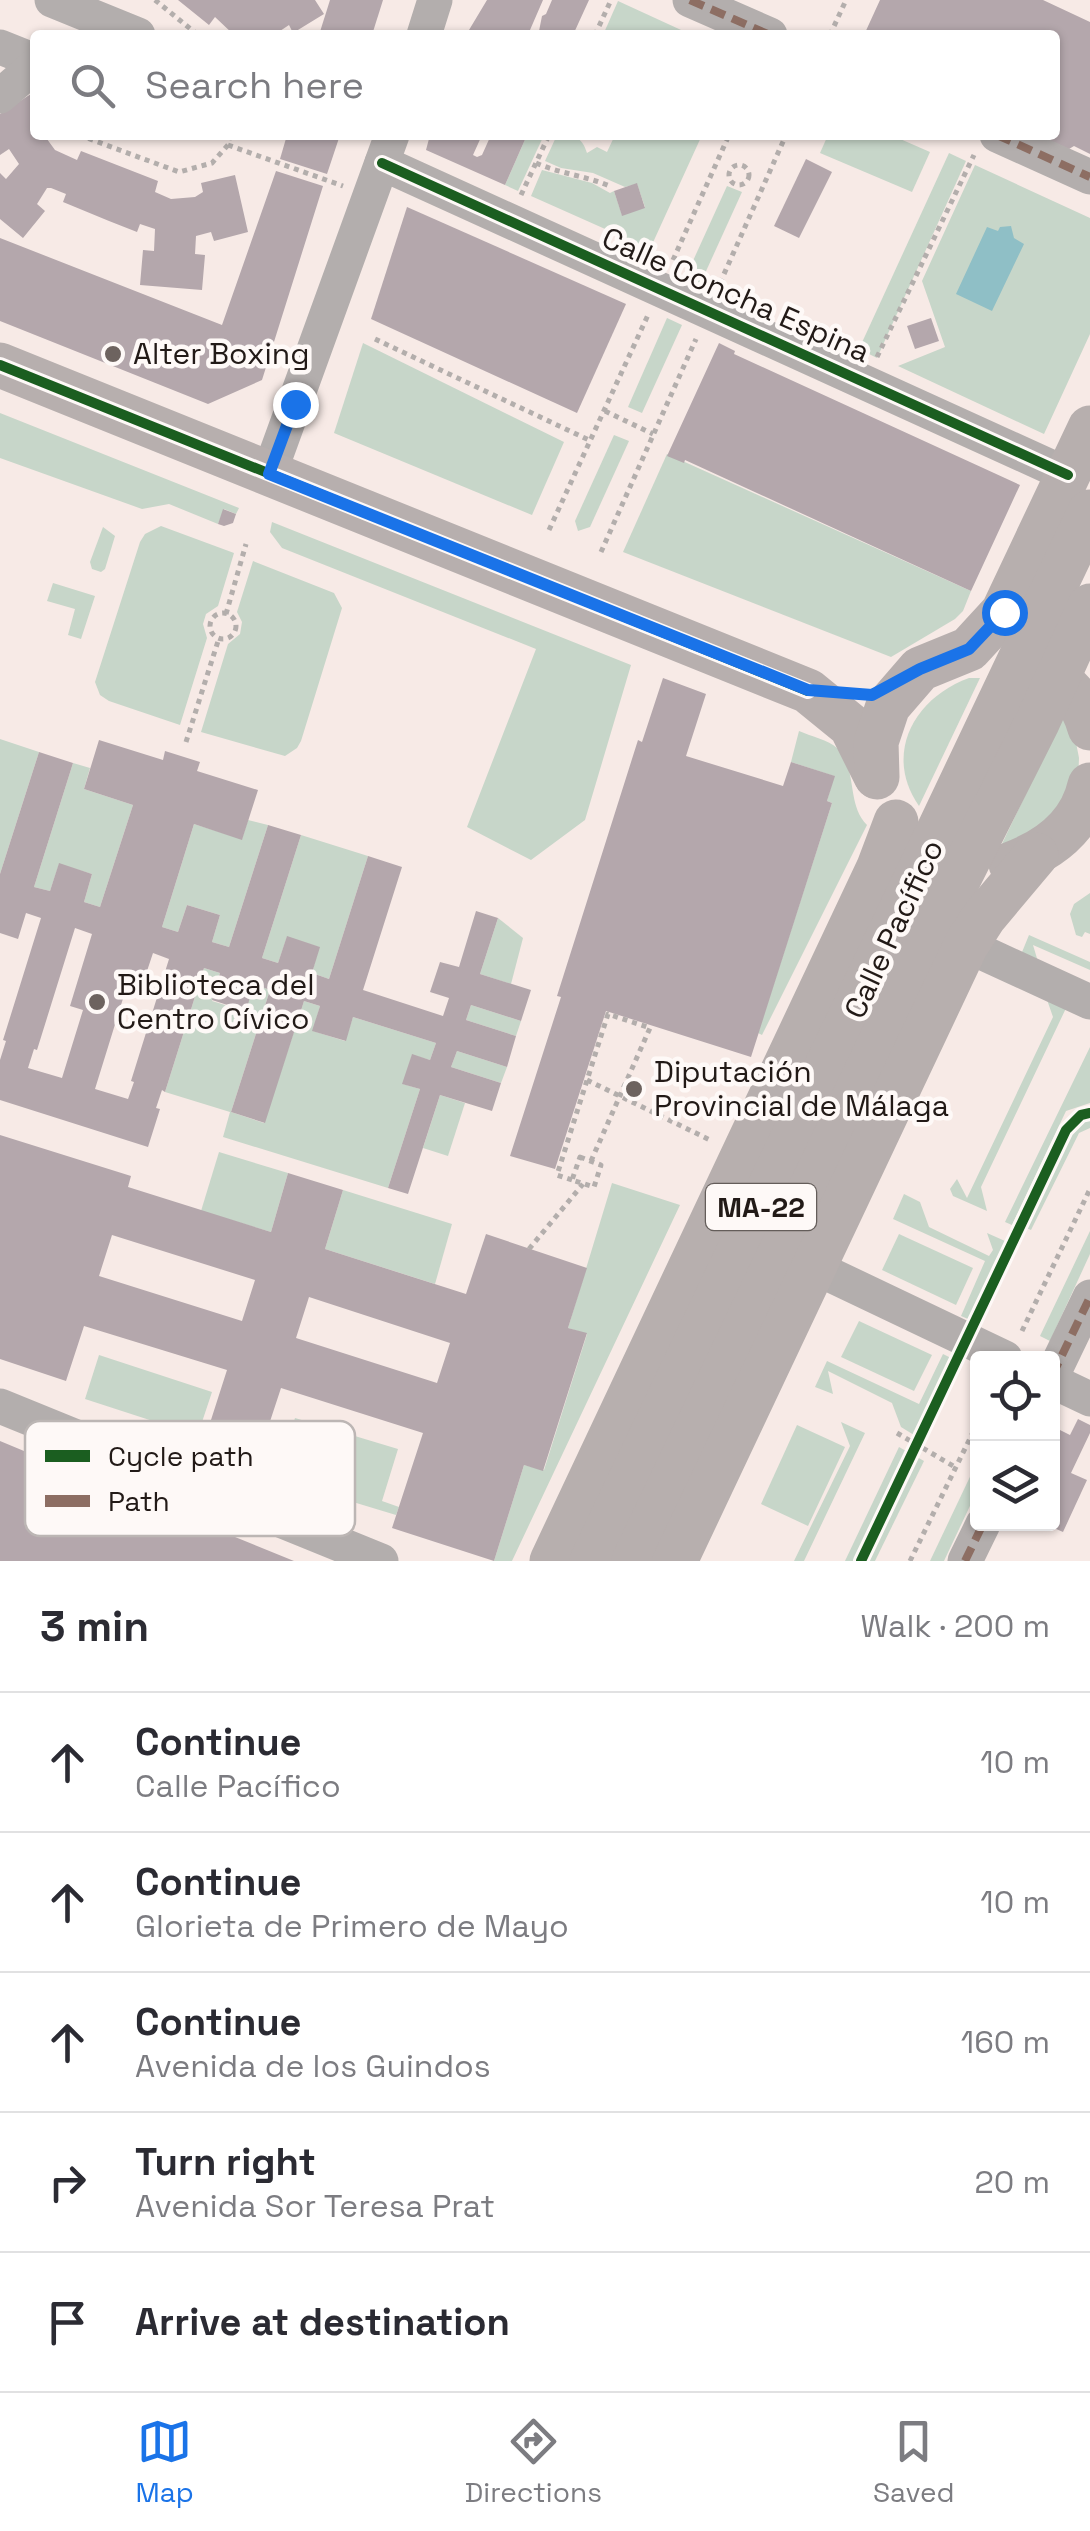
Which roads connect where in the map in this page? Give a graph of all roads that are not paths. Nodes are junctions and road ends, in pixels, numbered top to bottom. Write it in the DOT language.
graph roads {
  1 [pos="52,0"];
  2 [pos="435,0"];
  3 [pos="690,0"];
  4 [pos="126,30"];
  5 [pos="426,30"];
  6 [pos="759,30"];
  7 [pos="0,47"];
  8 [pos="30,62"];
  9 [pos="30,69"];
  10 [pos="0,96"];
  11 [pos="986,142"];
  12 [pos="382,165"];
  13 [pos="1090,177"];
  14 [pos="0,365"];
  15 [pos="1090,428"];
  16 [pos="269,474"];
  17 [pos="1079,493"];
  18 [pos="1090,606"];
  19 [pos="969,649"];
  20 [pos="920,669"];
  21 [pos="808,690"];
  22 [pos="1068,691"];
  23 [pos="876,776"];
  24 [pos="1090,785"];
  25 [pos="896,822"];
  26 [pos="1036,855"];
  27 [pos="947,860"];
  28 [pos="966,945"];
  29 [pos="1090,1002"];
  30 [pos="816,1268"];
  31 [pos="1090,1297"];
  32 [pos="1011,1350"];
  33 [pos="1060,1361"];
  34 [pos="1060,1382"];
  35 [pos="1090,1399"];
  36 [pos="0,1406"];
  37 [pos="37,1421"];
  38 [pos="980,1531"];
  39 [pos="320,1536"];
  40 [pos="381,1561"];
  41 [pos="552,1561"];
  42 [pos="592,1561"];
  43 [pos="634,1561"];
  44 [pos="675,1561"];
  45 [pos="965,1561"];
  1 -- 4 [label="street"];
  2 -- 5 [label="street"];
  3 -- 6 [label="street"];
  7 -- 8 [label="street"];
  9 -- 10 [label="street"];
  11 -- 13 [label="street"];
  12 -- 16 [label="street"];
  12 -- 17 [label="street, Calle Concha Espina"];
  14 -- 16 [label="main road"];
  15 -- 17 [label="main road, Calle Pacífico"];
  16 -- 21 [label="main road"];
  17 -- 19 [label="main road, Calle Pacífico"];
  17 -- 22 [label="main road, Calle Pacífico / MA-22"];
  18 -- 22 [label="main road, Calle Pacífico / MA-22"];
  19 -- 20 [label="main road"];
  19 -- 22 [label="main road"];
  20 -- 21 [label="main road"];
  20 -- 23 [label="main road"];
  21 -- 23 [label="main road"];
  22 -- 27 [label="main road, Calle Pacífico / MA-22"];
  23 -- 25 [label="main road"];
  24 -- 26 [label="main road"];
  25 -- 27 [label="main road"];
  25 -- 41 [label="main road, Calle Pacífico"];
  26 -- 27 [label="main road"];
  26 -- 28 [label="main road"];
  27 -- 42 [label="main road, Calle Pacífico / MA-22"];
  27 -- 43 [label="main road, Calle Pacífico / MA-22"];
  28 -- 29 [label="street"];
  28 -- 30 [label="main road"];
  30 -- 32 [label="street"];
  30 -- 44 [label="main road"];
  31 -- 33 [label="street"];
  34 -- 35 [label="street"];
  36 -- 37 [label="street"];
  38 -- 45 [label="street"];
  39 -- 40 [label="street"];
}
